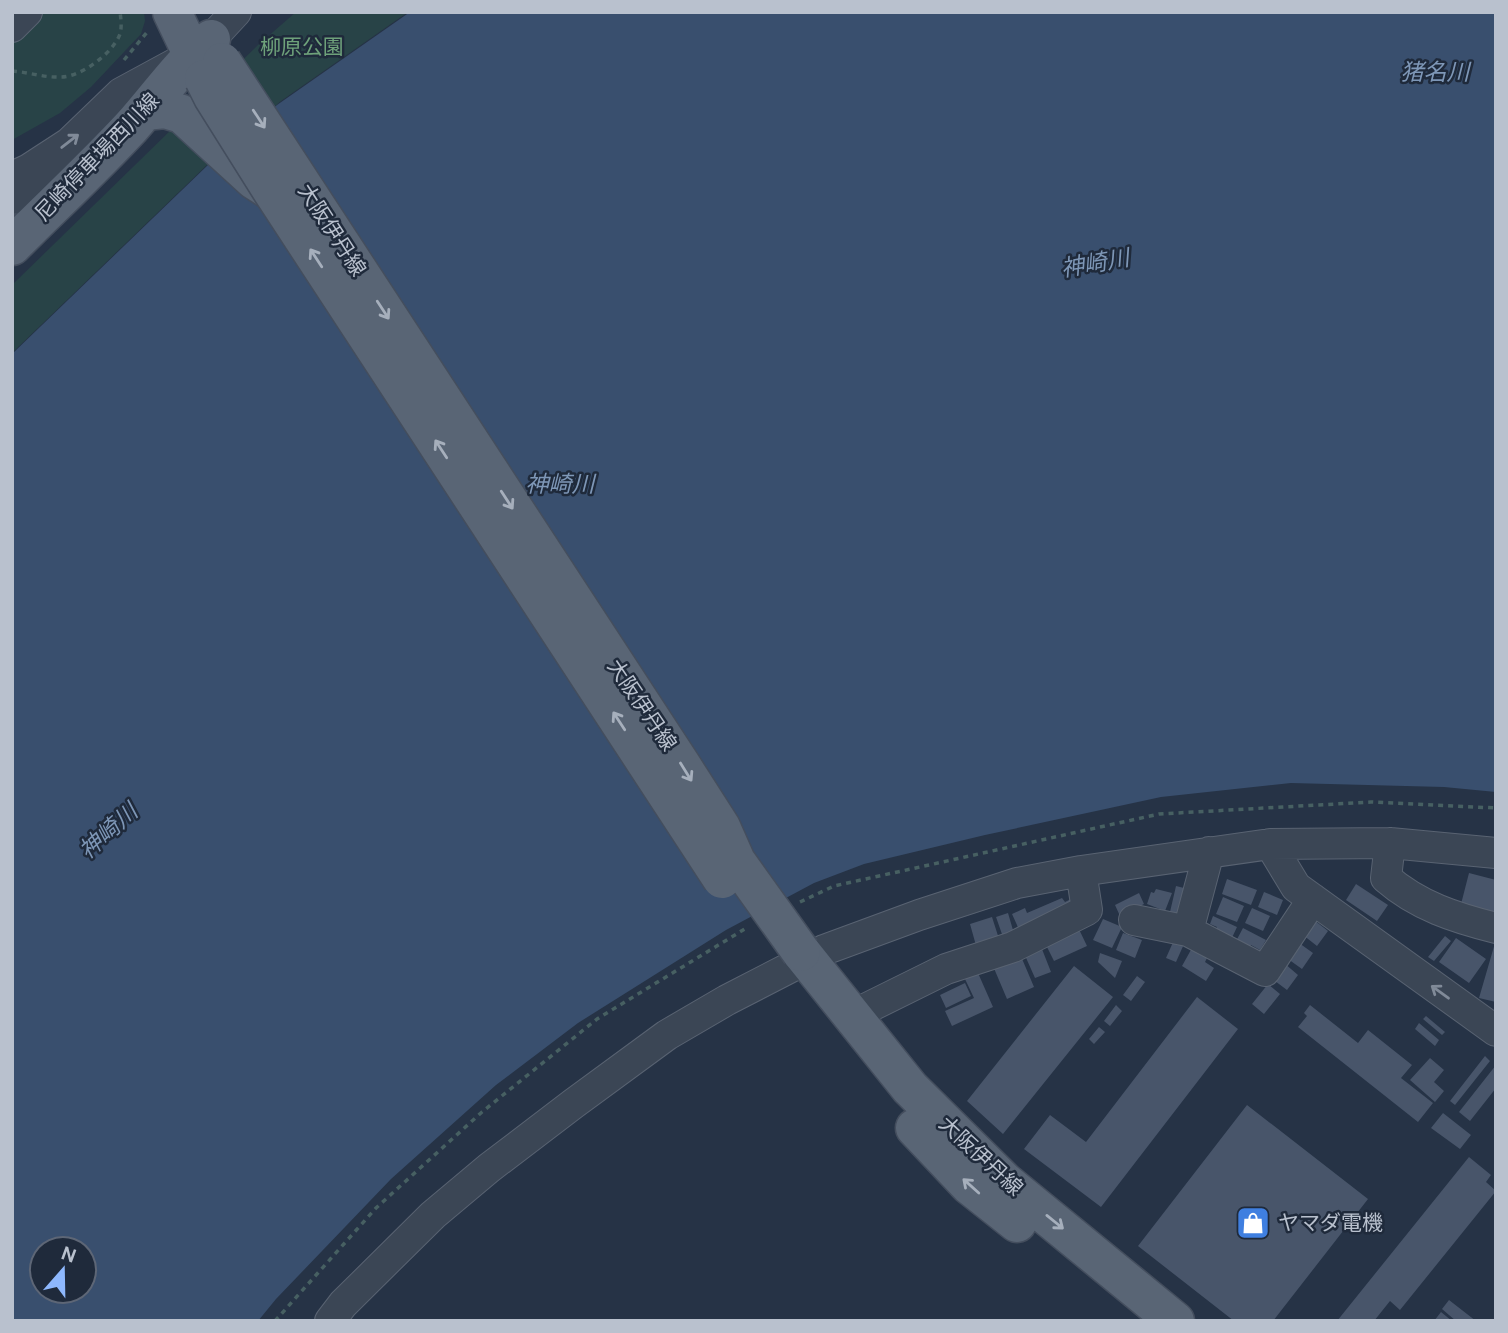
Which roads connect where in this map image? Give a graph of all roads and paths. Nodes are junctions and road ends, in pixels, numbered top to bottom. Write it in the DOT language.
graph roads {
  1 [pos="27,12"];
  2 [pos="120,12"];
  3 [pos="172,12"];
  4 [pos="12,27"];
  5 [pos="211,43"];
  6 [pos="13,70"];
  7 [pos="151,114"];
  8 [pos="12,177"];
  9 [pos="272,191"];
  10 [pos="12,200"];
  11 [pos="12,246"];
  12 [pos="1270,844"];
  13 [pos="1390,844"];
  14 [pos="1209,852"];
  15 [pos="1496,853"];
  16 [pos="1081,870"];
  17 [pos="1313,899"];
  18 [pos="1496,929"];
  19 [pos="793,961"];
  20 [pos="851,1016"];
  21 [pos="1496,1031"];
  22 [pos="330,1321"];
  23 [pos="1139,1321"];
  24 [pos="1175,1321"];
  1 -- 4 [label="street"];
  2 -- 6 [label="path"];
  3 -- 5 [label="main road, 大阪伊丹線"];
  5 -- 7 [label="main road, 尼崎停車場西川線"];
  8 -- 5 [label="street, one-way"];
  5 -- 9 [label="main road, 大阪伊丹線, bridge"];
  5 -- 19 [label="main road, 大阪伊丹線, one-way, bridge"];
  7 -- 9 [label="main road"];
  7 -- 10 [label="street"];
  7 -- 11 [label="main road, 尼崎停車場西川線"];
  19 -- 9 [label="main road, 大阪伊丹線, one-way, bridge"];
  12 -- 13 [label="street"];
  12 -- 14 [label="street"];
  12 -- 17 [label="street"];
  13 -- 15 [label="street"];
  13 -- 18 [label="street"];
  14 -- 16 [label="street"];
  14 -- 17 [label="street"];
  16 -- 19 [label="street"];
  16 -- 20 [label="street"];
  21 -- 17 [label="street, one-way"];
  19 -- 20 [label="main road, 大阪伊丹線"];
  19 -- 22 [label="street"];
  23 -- 19 [label="main road, 大阪伊丹線, one-way"];
  20 -- 24 [label="main road, 大阪伊丹線, one-way"];
}
